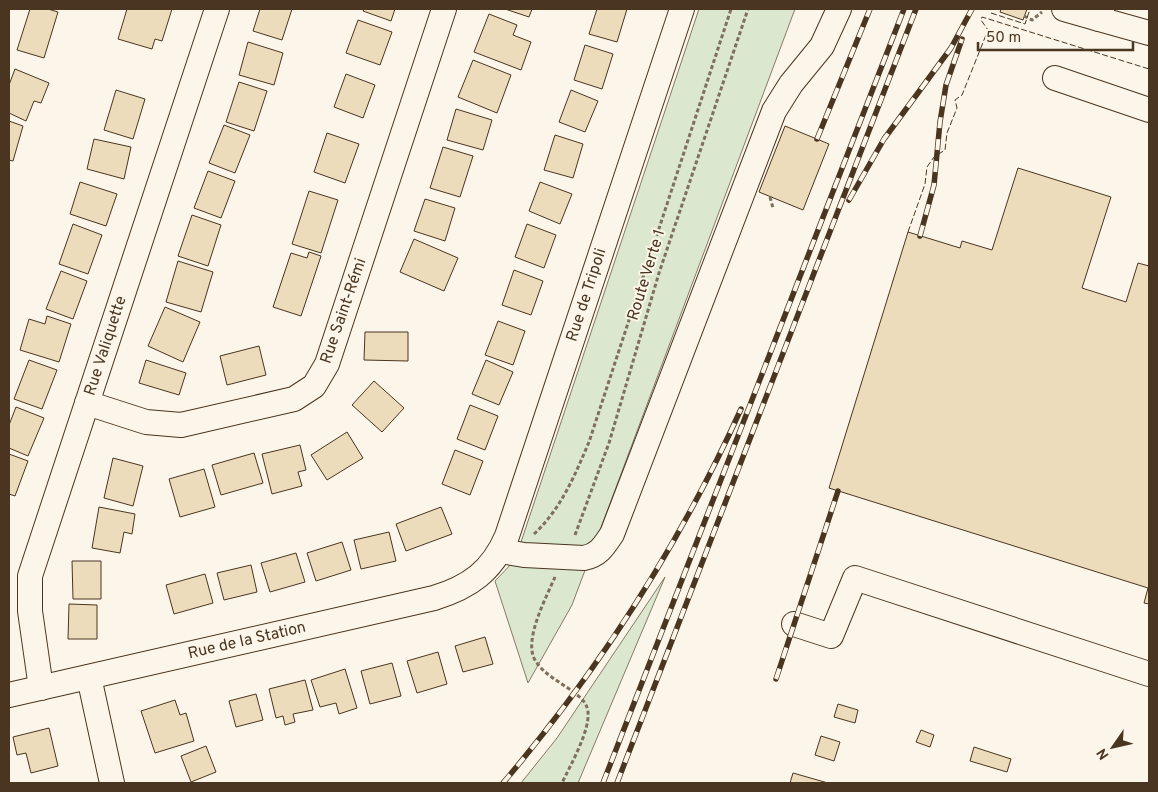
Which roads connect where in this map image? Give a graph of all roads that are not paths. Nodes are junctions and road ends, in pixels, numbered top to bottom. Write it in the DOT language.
graph roads {
  1 [pos="217,9"];
  2 [pos="444,9"];
  3 [pos="682,9"];
  4 [pos="839,9"];
  5 [pos="1064,9"];
  6 [pos="1100,14"];
  7 [pos="1149,33"];
  8 [pos="1055,78"];
  9 [pos="1149,110"];
  10 [pos="87,403"];
  11 [pos="504,543"];
  12 [pos="481,574"];
  13 [pos="794,624"];
  14 [pos="1149,674"];
  15 [pos="89,677"];
  16 [pos="42,688"];
  17 [pos="9,695"];
  18 [pos="112,783"];
  1 -- 10 [label="street, Rue Valiquette"];
  2 -- 10 [label="street, Rue Saint-Rémi"];
  3 -- 11 [label="street, Rue de Tripoli"];
  4 -- 11 [label="street"];
  5 -- 6 [label="street"];
  6 -- 7 [label="street"];
  8 -- 9 [label="street"];
  10 -- 16 [label="street, Rue Valiquette"];
  11 -- 12 [label="street, Rue de Tripoli"];
  12 -- 15 [label="street, Rue de la Station"];
  13 -- 14 [label="street"];
  15 -- 16 [label="street, Rue de la Station"];
  15 -- 18 [label="street"];
  16 -- 17 [label="street, Rue de la Station"];
}
